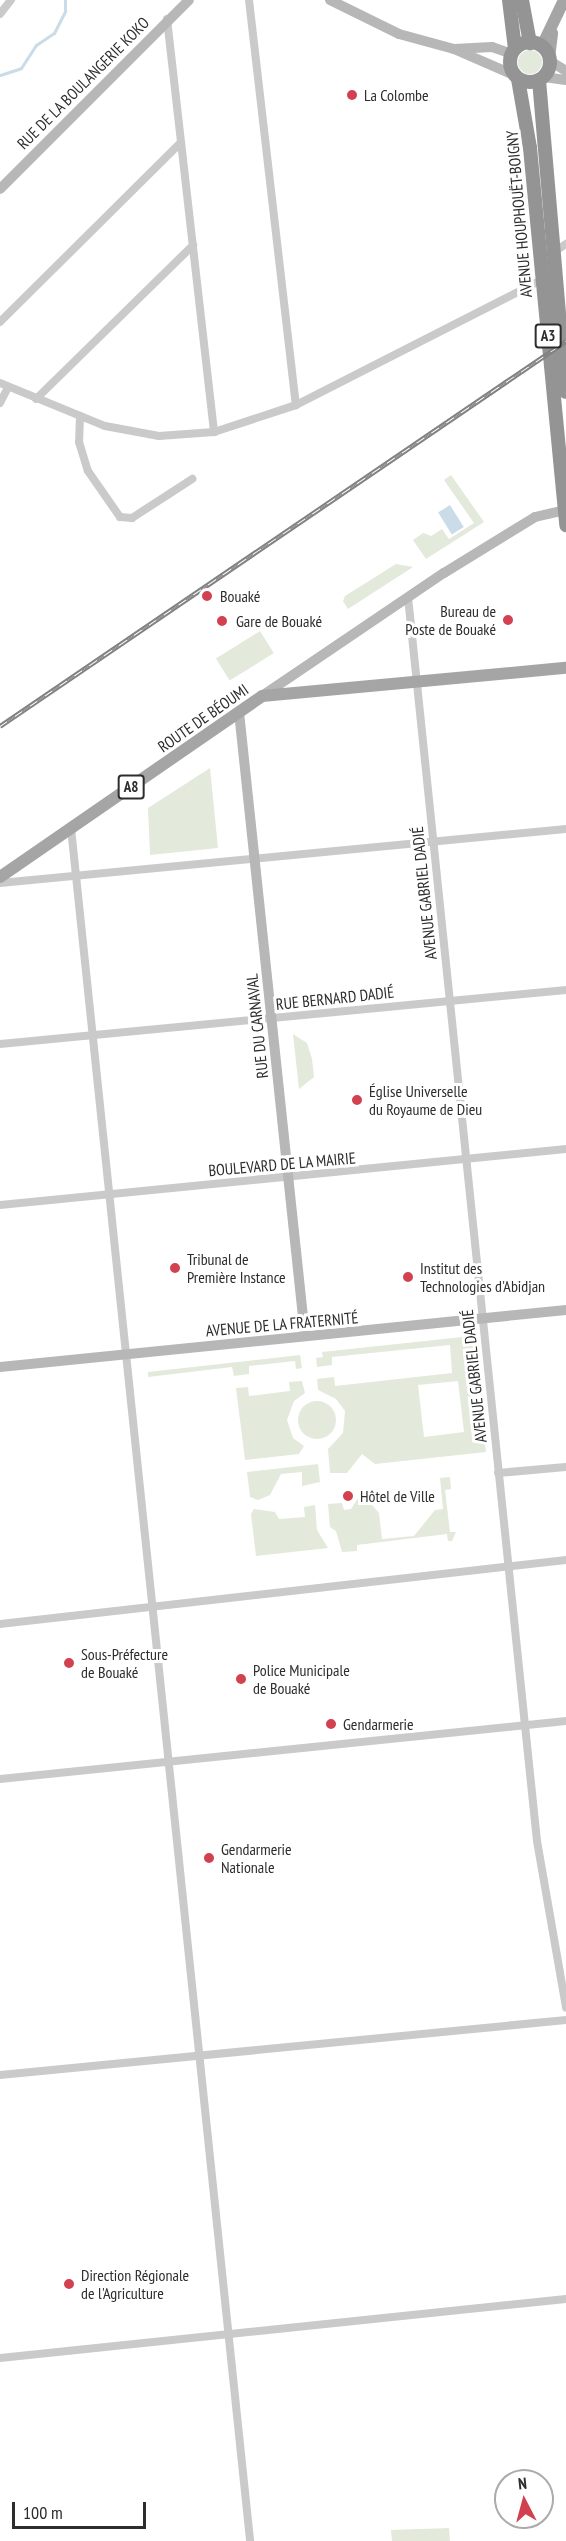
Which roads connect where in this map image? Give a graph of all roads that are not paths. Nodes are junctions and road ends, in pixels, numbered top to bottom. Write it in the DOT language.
graph roads {
  1 [pos="11,0"];
  2 [pos="189,0"];
  3 [pos="249,0"];
  4 [pos="330,0"];
  5 [pos="509,0"];
  6 [pos="522,0"];
  7 [pos="564,0"];
  8 [pos="0,14"];
  9 [pos="167,19"];
  10 [pos="454,49"];
  11 [pos="514,51"];
  12 [pos="543,52"];
  13 [pos="566,72"];
  14 [pos="516,77"];
  15 [pos="542,78"];
  16 [pos="566,80"];
  17 [pos="181,142"];
  18 [pos="0,189"];
  19 [pos="566,244"];
  20 [pos="193,245"];
  21 [pos="551,253"];
  22 [pos="541,280"];
  23 [pos="0,322"];
  24 [pos="4,385"];
  25 [pos="566,392"];
  26 [pos="36,399"];
  27 [pos="0,403"];
  28 [pos="296,405"];
  29 [pos="80,416"];
  30 [pos="214,432"];
  31 [pos="192,479"];
  32 [pos="564,510"];
  33 [pos="566,525"];
  34 [pos="408,597"];
  35 [pos="566,668"];
  36 [pos="416,681"];
  37 [pos="262,696"];
  38 [pos="239,712"];
  39 [pos="71,828"];
  40 [pos="566,829"];
  41 [pos="432,841"];
  42 [pos="254,857"];
  43 [pos="76,875"];
  44 [pos="0,877"];
  45 [pos="0,883"];
  46 [pos="566,990"];
  47 [pos="449,1001"];
  48 [pos="271,1018"];
  49 [pos="92,1035"];
  50 [pos="0,1044"];
  51 [pos="566,1149"];
  52 [pos="466,1160"];
  53 [pos="289,1177"];
  54 [pos="109,1194"];
  55 [pos="0,1205"];
  56 [pos="566,1310"];
  57 [pos="481,1318"];
  58 [pos="305,1336"];
  59 [pos="125,1354"];
  60 [pos="0,1367"];
  61 [pos="566,1467"];
  62 [pos="498,1473"];
  63 [pos="566,1560"];
  64 [pos="507,1567"];
  65 [pos="151,1605"];
  66 [pos="0,1624"];
  67 [pos="566,1721"];
  68 [pos="525,1725"];
  69 [pos="167,1762"];
  70 [pos="0,1779"];
  71 [pos="566,2007"];
  72 [pos="566,2020"];
  73 [pos="199,2056"];
  74 [pos="0,2075"];
  75 [pos="566,2299"];
  76 [pos="227,2334"];
  77 [pos="0,2358"];
  78 [pos="250,2541"];
  1 -- 8 [label="street"];
  2 -- 9 [label="street, RUE DE LA BOULANGERIE KOKO"];
  3 -- 28 [label="street"];
  4 -- 10 [label="street"];
  5 -- 11 [label="highway, AVENUE HOUPHOUËT-BOIGNY"];
  6 -- 12 [label="highway"];
  7 -- 12 [label="main road"];
  9 -- 17 [label="street"];
  9 -- 18 [label="street, RUE DE LA BOULANGERIE KOKO"];
  10 -- 11 [label="street"];
  10 -- 14 [label="street"];
  11 -- 12 [label="highway"];
  11 -- 14 [label="highway, AVENUE HOUPHOUËT-BOIGNY"];
  12 -- 13 [label="street"];
  12 -- 15 [label="highway"];
  14 -- 15 [label="highway"];
  14 -- 22 [label="highway, AVENUE HOUPHOUËT-BOIGNY / A3"];
  15 -- 16 [label="street"];
  15 -- 21 [label="highway, AVENUE HOUPHOUËT-BOIGNY / A3"];
  17 -- 20 [label="street"];
  17 -- 23 [label="street"];
  19 -- 21 [label="street"];
  20 -- 26 [label="street"];
  20 -- 30 [label="street"];
  21 -- 25 [label="highway, AVENUE HOUPHOUËT-BOIGNY / A3"];
  22 -- 28 [label="street"];
  22 -- 32 [label="highway, AVENUE HOUPHOUËT-BOIGNY / A3"];
  24 -- 26 [label="street"];
  24 -- 27 [label="street"];
  26 -- 29 [label="street"];
  28 -- 30 [label="street"];
  29 -- 30 [label="street"];
  29 -- 31 [label="street"];
  32 -- 33 [label="highway, AVENUE HOUPHOUËT-BOIGNY / A3"];
  32 -- 34 [label="street"];
  34 -- 36 [label="street, AVENUE GABRIEL DADIÉ"];
  34 -- 37 [label="street"];
  35 -- 36 [label="main road, ROUTE DE BÉOUMI / A8"];
  36 -- 37 [label="main road, ROUTE DE BÉOUMI / A8"];
  36 -- 41 [label="street, AVENUE GABRIEL DADIÉ"];
  37 -- 38 [label="main road, ROUTE DE BÉOUMI / A8"];
  38 -- 39 [label="main road, ROUTE DE BÉOUMI / A8"];
  38 -- 42 [label="street, RUE DU CARNAVAL"];
  39 -- 43 [label="street"];
  39 -- 44 [label="main road, ROUTE DE BÉOUMI / A8"];
  40 -- 41 [label="street"];
  41 -- 42 [label="street"];
  41 -- 47 [label="street, AVENUE GABRIEL DADIÉ"];
  42 -- 43 [label="street"];
  42 -- 48 [label="street, RUE DU CARNAVAL"];
  43 -- 45 [label="street"];
  43 -- 49 [label="street"];
  46 -- 47 [label="street, RUE BERNARD DADIÉ"];
  47 -- 48 [label="street, RUE BERNARD DADIÉ"];
  47 -- 52 [label="street, AVENUE GABRIEL DADIÉ"];
  48 -- 49 [label="street, RUE BERNARD DADIÉ"];
  48 -- 53 [label="street, RUE DU CARNAVAL"];
  49 -- 50 [label="street, RUE BERNARD DADIÉ"];
  49 -- 54 [label="street"];
  51 -- 52 [label="street, BOULEVARD DE LA MAIRIE"];
  52 -- 53 [label="street, BOULEVARD DE LA MAIRIE"];
  52 -- 57 [label="street, AVENUE GABRIEL DADIÉ"];
  53 -- 54 [label="street, BOULEVARD DE LA MAIRIE"];
  53 -- 58 [label="street, RUE DU CARNAVAL"];
  54 -- 55 [label="street, BOULEVARD DE LA MAIRIE"];
  54 -- 59 [label="street"];
  56 -- 57 [label="street, AVENUE DE LA FRATERNITÉ"];
  57 -- 58 [label="street, AVENUE DE LA FRATERNITÉ"];
  57 -- 62 [label="street, AVENUE GABRIEL DADIÉ"];
  58 -- 59 [label="street, AVENUE DE LA FRATERNITÉ"];
  59 -- 60 [label="street, AVENUE DE LA FRATERNITÉ"];
  59 -- 65 [label="street"];
  61 -- 62 [label="street"];
  62 -- 64 [label="street, AVENUE GABRIEL DADIÉ"];
  63 -- 64 [label="street"];
  64 -- 65 [label="street"];
  64 -- 68 [label="street, AVENUE GABRIEL DADIÉ"];
  65 -- 66 [label="street"];
  65 -- 69 [label="street"];
  67 -- 68 [label="street"];
  68 -- 69 [label="street"];
  68 -- 71 [label="street, AVENUE GABRIEL DADIÉ"];
  69 -- 70 [label="street"];
  69 -- 73 [label="street"];
  72 -- 73 [label="street"];
  73 -- 74 [label="street"];
  73 -- 76 [label="street"];
  75 -- 76 [label="street"];
  76 -- 77 [label="street"];
  76 -- 78 [label="street"];
}
